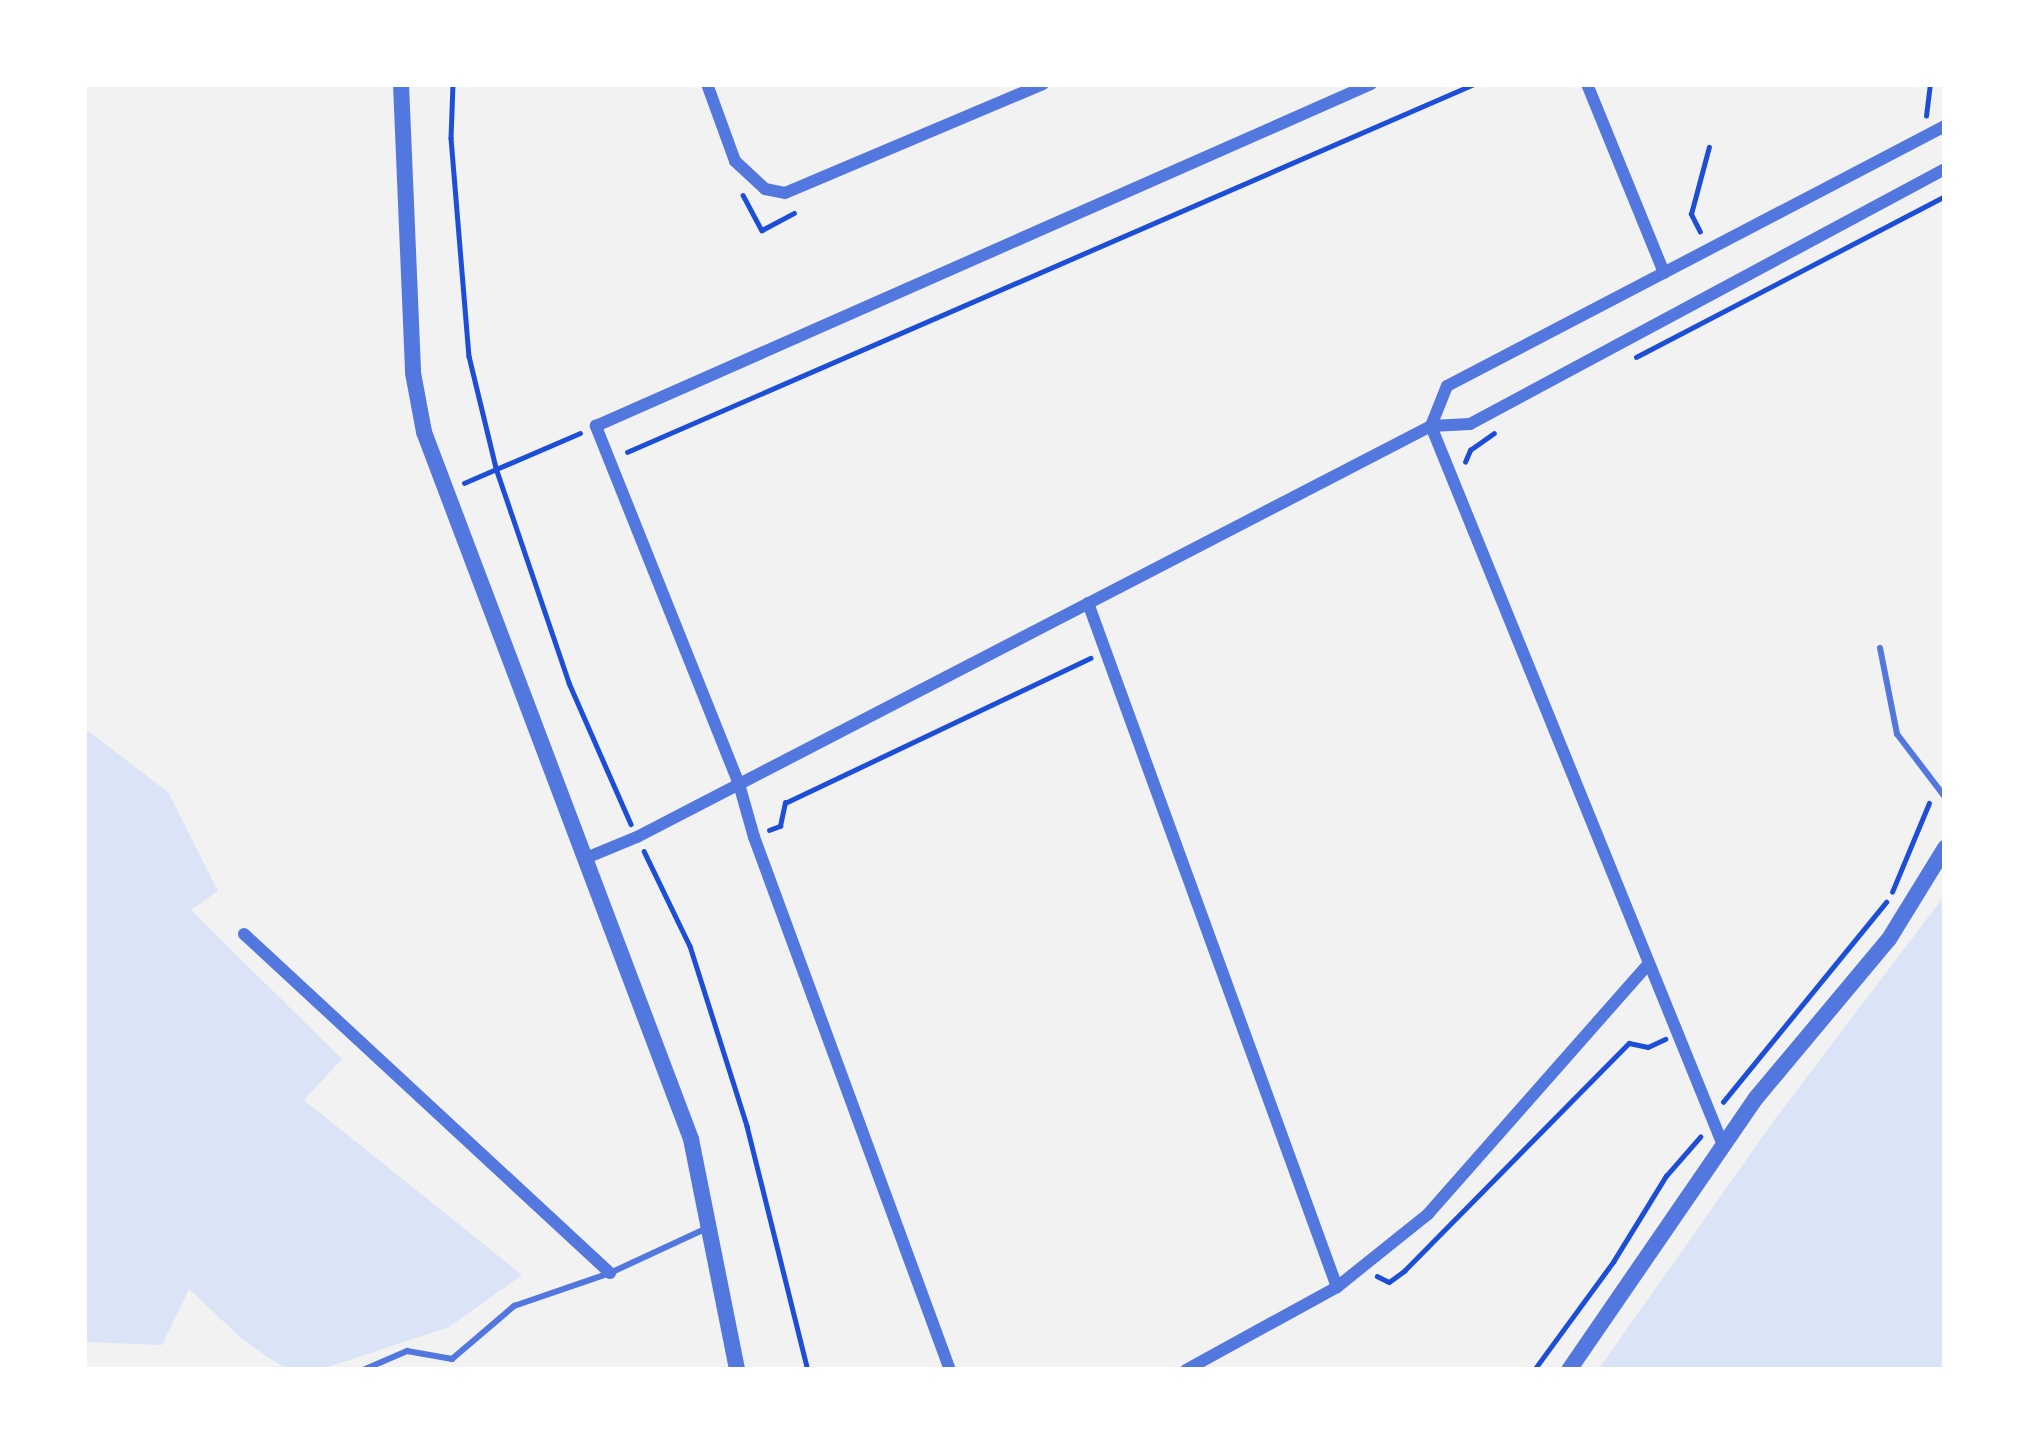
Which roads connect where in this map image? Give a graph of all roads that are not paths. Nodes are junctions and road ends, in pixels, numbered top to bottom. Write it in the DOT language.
graph roads {
  1 [pos="401,84"];
  2 [pos="707,84"];
  3 [pos="1043,84"];
  4 [pos="1371,84"];
  5 [pos="1586,84"];
  6 [pos="1945,126"];
  7 [pos="1945,169"];
  8 [pos="1664,273"];
  9 [pos="1431,426"];
  10 [pos="1088,603"];
  11 [pos="1880,649"];
  12 [pos="740,784"];
  13 [pos="1945,796"];
  14 [pos="1945,848"];
  15 [pos="586,858"];
  16 [pos="244,934"];
  17 [pos="1649,963"];
  18 [pos="1723,1144"];
  19 [pos="710,1227"];
  20 [pos="610,1273"];
  21 [pos="1337,1287"];
  22 [pos="363,1370"];
  23 [pos="736,1370"];
  24 [pos="950,1370"];
  25 [pos="1186,1370"];
  26 [pos="1569,1370"];
  1 -- 15 [label="street"];
  2 -- 3 [label="street"];
  4 -- 12 [label="street"];
  5 -- 8 [label="street"];
  6 -- 8 [label="street"];
  7 -- 9 [label="street"];
  8 -- 9 [label="street"];
  9 -- 10 [label="street"];
  9 -- 17 [label="street"];
  10 -- 12 [label="street"];
  10 -- 21 [label="street"];
  11 -- 13 [label="lane"];
  12 -- 15 [label="street"];
  12 -- 24 [label="street"];
  14 -- 18 [label="street"];
  15 -- 19 [label="street"];
  16 -- 20 [label="street"];
  17 -- 18 [label="street"];
  17 -- 21 [label="street"];
  18 -- 26 [label="street"];
  19 -- 20 [label="lane"];
  19 -- 23 [label="street"];
  20 -- 22 [label="lane"];
  21 -- 25 [label="street"];
}
